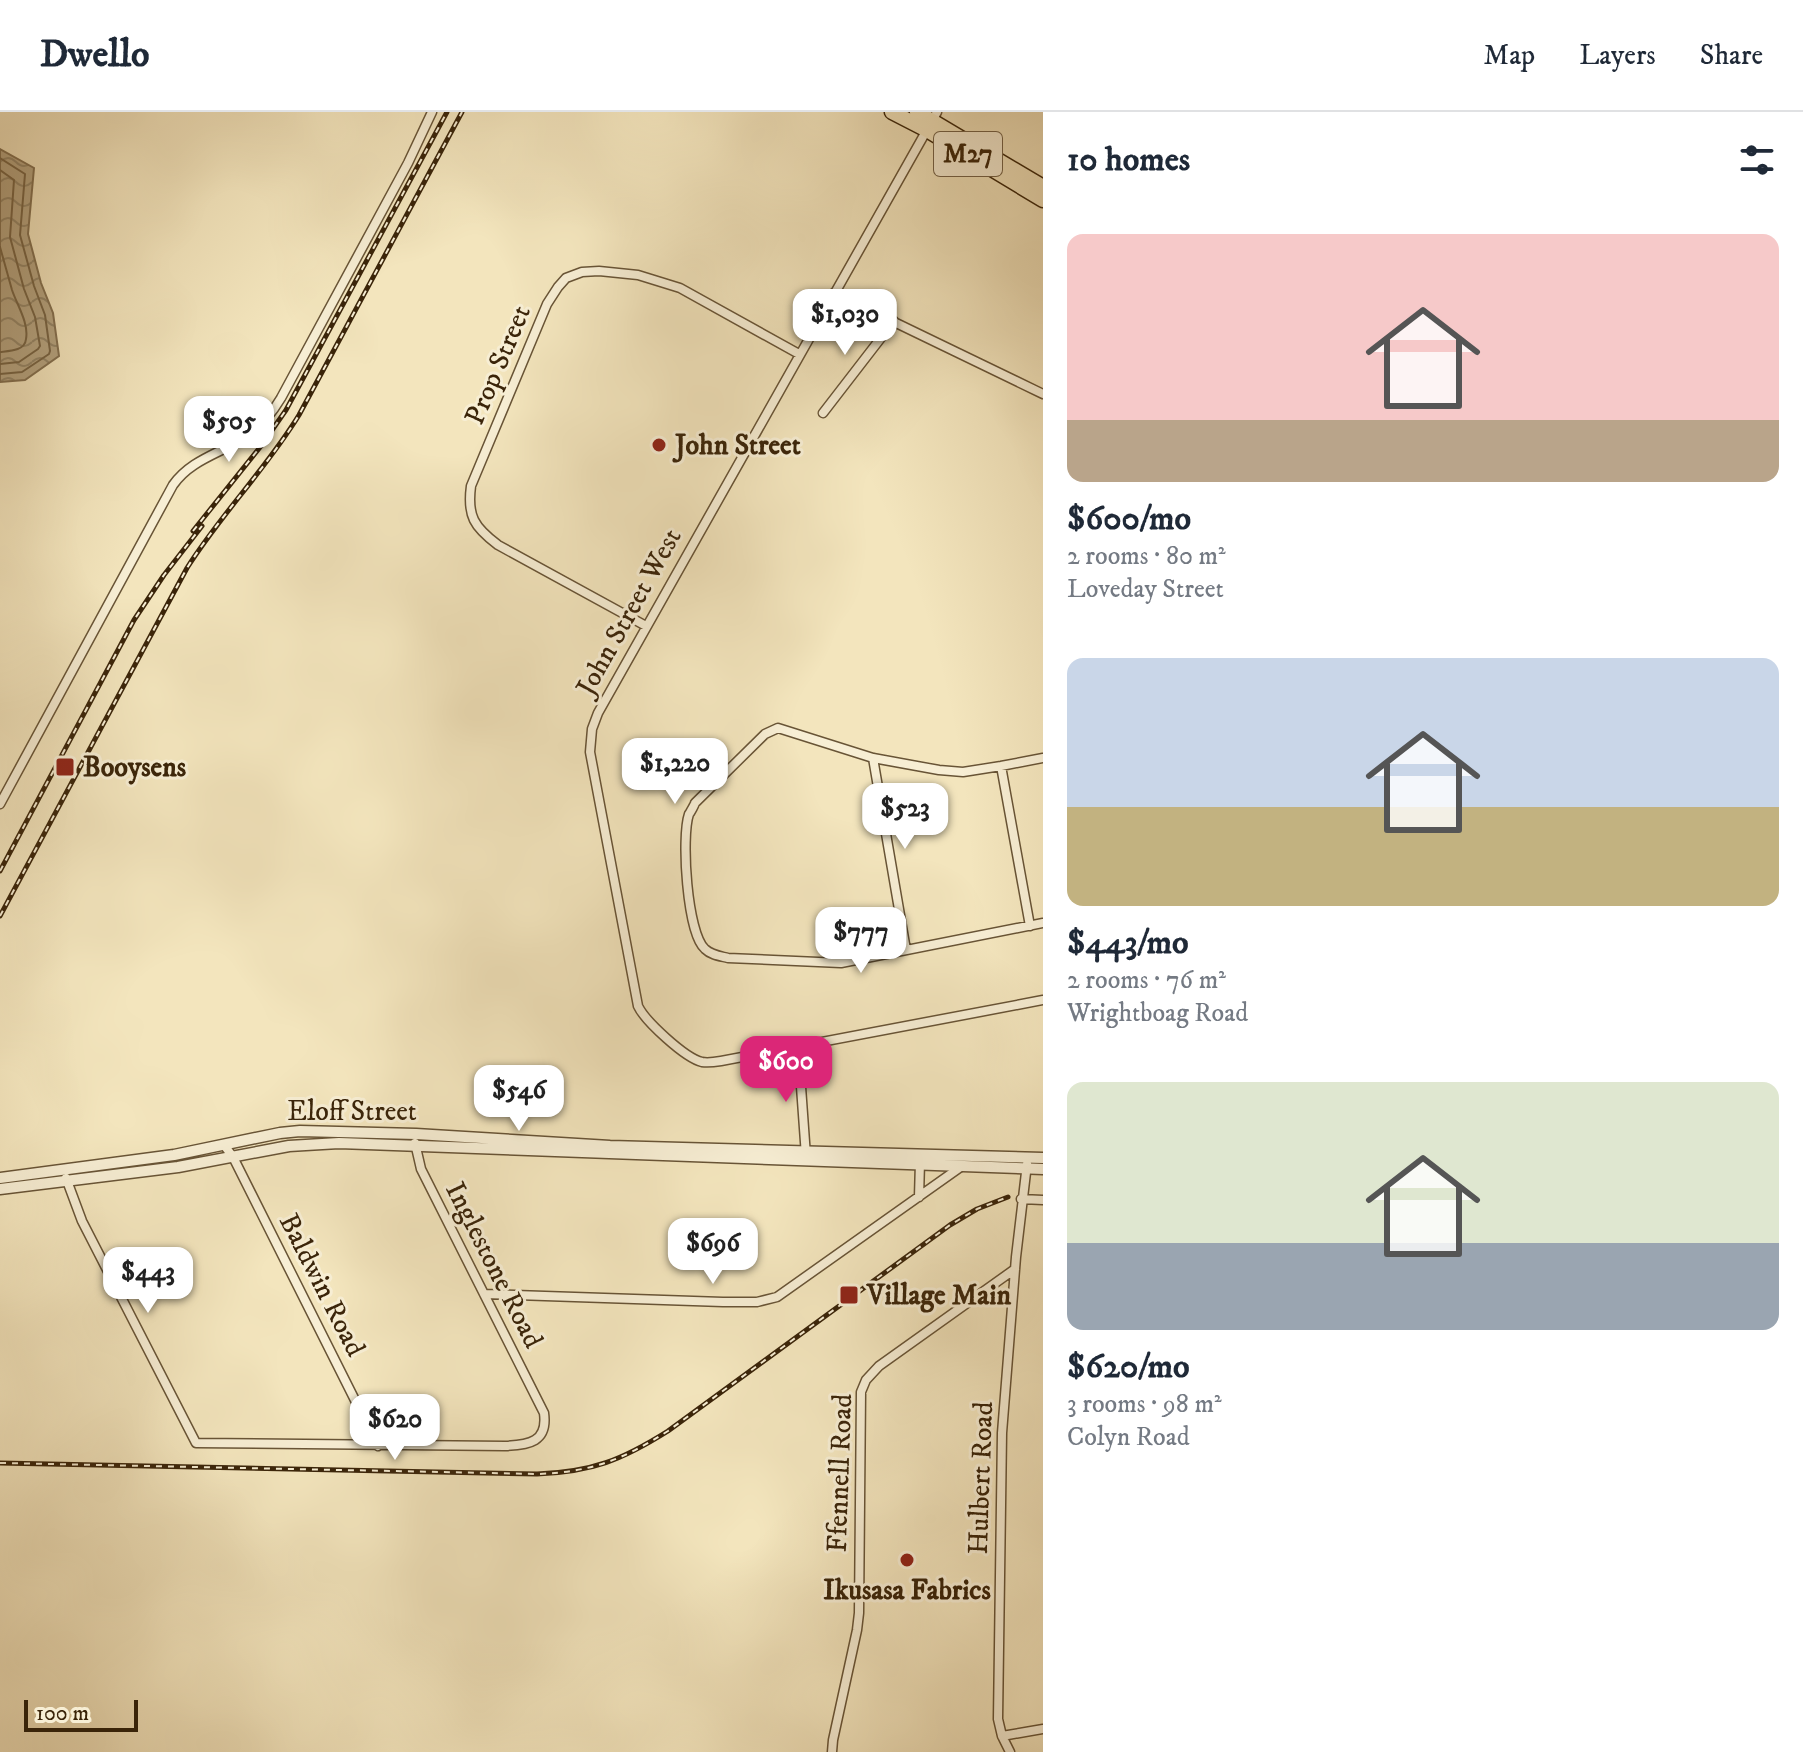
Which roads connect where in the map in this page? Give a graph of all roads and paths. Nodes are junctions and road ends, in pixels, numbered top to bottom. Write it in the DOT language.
graph roads {
  1 [pos="432,112"];
  2 [pos="892,112"];
  3 [pos="917,112"];
  4 [pos="932,121"];
  5 [pos="1043,187"];
  6 [pos="1043,200"];
  7 [pos="834,293"];
  8 [pos="894,321"];
  9 [pos="799,354"];
  10 [pos="1043,394"];
  11 [pos="823,413"];
  12 [pos="646,626"];
  13 [pos="873,758"];
  14 [pos="1043,758"];
  15 [pos="1001,766"];
  16 [pos="0,804"];
  17 [pos="1043,923"];
  18 [pos="1030,926"];
  19 [pos="906,950"];
  20 [pos="1043,1000"];
  21 [pos="798,1045"];
  22 [pos="416,1140"];
  23 [pos="224,1145"];
  24 [pos="806,1155"];
  25 [pos="233,1157"];
  26 [pos="1043,1158"];
  27 [pos="143,1159"];
  28 [pos="920,1160"];
  29 [pos="1024,1163"];
  30 [pos="962,1166"];
  31 [pos="1043,1169"];
  32 [pos="145,1171"];
  33 [pos="71,1173"];
  34 [pos="0,1178"];
  35 [pos="0,1189"];
  36 [pos="919,1197"];
  37 [pos="1043,1200"];
  38 [pos="1022,1201"];
  39 [pos="1015,1269"];
  40 [pos="484,1294"];
  41 [pos="378,1446"];
  42 [pos="1043,1729"];
  43 [pos="1002,1736"];
  44 [pos="832,1752"];
  45 [pos="1010,1752"];
  1 -- 16 [label="street"];
  2 -- 4 [label="main road, M27"];
  3 -- 4 [label="main road, M27"];
  4 -- 5 [label="main road, M27"];
  4 -- 6 [label="main road, M27"];
  4 -- 7 [label="street, John Street West"];
  7 -- 8 [label="street"];
  7 -- 9 [label="street, John Street West"];
  8 -- 10 [label="street"];
  8 -- 11 [label="street"];
  9 -- 12 [label="street, John Street West"];
  9 -- 12 [label="street, Prop Street"];
  12 -- 21 [label="street, John Street West"];
  13 -- 15 [label="street"];
  13 -- 19 [label="street"];
  13 -- 19 [label="street"];
  14 -- 15 [label="street"];
  15 -- 18 [label="street"];
  17 -- 18 [label="street"];
  18 -- 19 [label="street"];
  20 -- 21 [label="street"];
  21 -- 24 [label="street"];
  22 -- 23 [label="street, Eloff Street"];
  22 -- 24 [label="street, Eloff Street"];
  22 -- 25 [label="street, Eloff Street"];
  22 -- 40 [label="street, Inglestone Road"];
  23 -- 25 [label="street, Baldwin Road"];
  23 -- 27 [label="street, Eloff Street"];
  24 -- 28 [label="street, Eloff Street"];
  25 -- 32 [label="street, Eloff Street"];
  25 -- 41 [label="street, Baldwin Road"];
  26 -- 29 [label="street, Eloff Street"];
  27 -- 32 [label="street"];
  27 -- 33 [label="street, Eloff Street"];
  28 -- 29 [label="street, Eloff Street"];
  28 -- 30 [label="street, Eloff Street"];
  28 -- 36 [label="street"];
  29 -- 30 [label="street, Eloff Street"];
  29 -- 31 [label="street, Eloff Street"];
  29 -- 38 [label="street, Hulbert Road"];
  30 -- 36 [label="street"];
  32 -- 33 [label="street, Eloff Street"];
  33 -- 34 [label="street, Eloff Street"];
  33 -- 35 [label="street, Eloff Street"];
  33 -- 41 [label="street"];
  36 -- 40 [label="street"];
  37 -- 38 [label="street"];
  38 -- 39 [label="street, Hulbert Road"];
  39 -- 43 [label="street, Hulbert Road"];
  39 -- 44 [label="street, Ffennell Road"];
  40 -- 41 [label="street, Inglestone Road"];
  42 -- 43 [label="street"];
  43 -- 45 [label="street, Hulbert Road"];
}
